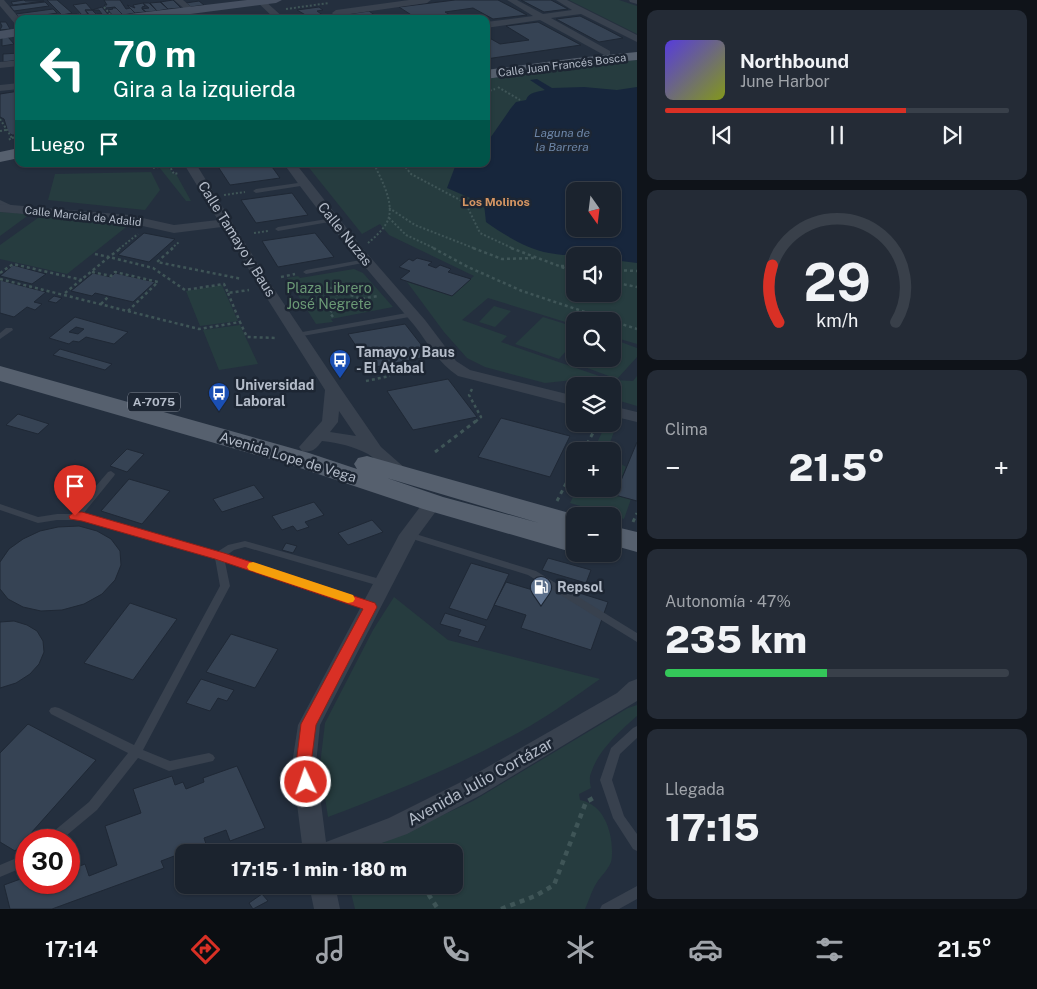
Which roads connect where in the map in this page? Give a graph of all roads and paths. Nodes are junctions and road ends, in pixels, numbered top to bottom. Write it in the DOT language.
graph roads {
  1 [pos="178,0"];
  2 [pos="368,0"];
  3 [pos="427,0"];
  4 [pos="510,0"];
  5 [pos="560,0"];
  6 [pos="632,0"];
  7 [pos="260,1"];
  8 [pos="0,2"];
  9 [pos="637,2"];
  10 [pos="329,3"];
  11 [pos="378,6"];
  12 [pos="191,10"];
  13 [pos="279,11"];
  14 [pos="582,11"];
  15 [pos="390,14"];
  16 [pos="152,15"];
  17 [pos="343,15"];
  18 [pos="542,17"];
  19 [pos="15,19"];
  20 [pos="490,25"];
  21 [pos="15,32"];
  22 [pos="0,34"];
  23 [pos="637,39"];
  24 [pos="637,50"];
  25 [pos="607,53"];
  26 [pos="637,56"];
  27 [pos="15,63"];
  28 [pos="0,65"];
  29 [pos="490,68"];
  30 [pos="490,74"];
  31 [pos="15,86"];
  32 [pos="0,88"];
  33 [pos="501,88"];
  34 [pos="494,89"];
  35 [pos="490,90"];
  36 [pos="520,100"];
  37 [pos="0,119"];
  38 [pos="6,130"];
  39 [pos="0,131"];
  40 [pos="11,145"];
  41 [pos="0,157"];
  42 [pos="158,167"];
  43 [pos="170,167"];
  44 [pos="190,167"];
  45 [pos="193,167"];
  46 [pos="292,167"];
  47 [pos="375,167"];
  48 [pos="405,167"];
  49 [pos="153,168"];
  50 [pos="305,184"];
  51 [pos="256,191"];
  52 [pos="211,197"];
  53 [pos="0,202"];
  54 [pos="0,208"];
  55 [pos="390,208"];
  56 [pos="15,209"];
  57 [pos="389,218"];
  58 [pos="333,220"];
  59 [pos="226,223"];
  60 [pos="278,229"];
  61 [pos="271,230"];
  62 [pos="141,231"];
  63 [pos="254,233"];
  64 [pos="174,238"];
  65 [pos="95,254"];
  66 [pos="362,257"];
  67 [pos="109,258"];
  68 [pos="536,258"];
  69 [pos="136,260"];
  70 [pos="132,263"];
  71 [pos="558,266"];
  72 [pos="566,266"];
  73 [pos="566,269"];
  74 [pos="621,270"];
  75 [pos="637,271"];
  76 [pos="92,272"];
  77 [pos="0,273"];
  78 [pos="303,273"];
  79 [pos="281,276"];
  80 [pos="330,277"];
  81 [pos="0,279"];
  82 [pos="242,279"];
  83 [pos="82,280"];
  84 [pos="336,284"];
  85 [pos="621,284"];
  86 [pos="637,287"];
  87 [pos="248,290"];
  88 [pos="228,293"];
  89 [pos="345,293"];
  90 [pos="64,294"];
  91 [pos="337,294"];
  92 [pos="394,294"];
  93 [pos="109,296"];
  94 [pos="100,304"];
  95 [pos="128,311"];
  96 [pos="585,312"];
  97 [pos="412,314"];
  98 [pos="240,322"];
  99 [pos="621,324"];
  100 [pos="342,327"];
  101 [pos="637,329"];
  102 [pos="9,330"];
  103 [pos="297,335"];
  104 [pos="0,337"];
  105 [pos="277,338"];
  106 [pos="0,357"];
  107 [pos="0,373"];
  108 [pos="390,376"];
  109 [pos="366,381"];
  110 [pos="474,383"];
  111 [pos="333,390"];
  112 [pos="566,399"];
  113 [pos="621,413"];
  114 [pos="637,417"];
  115 [pos="309,447"];
  116 [pos="375,451"];
  117 [pos="435,452"];
  118 [pos="400,473"];
  119 [pos="111,474"];
  120 [pos="566,483"];
  121 [pos="433,503"];
  122 [pos="0,507"];
  123 [pos="75,516"];
  124 [pos="548,516"];
  125 [pos="566,521"];
  126 [pos="409,535"];
  127 [pos="621,538"];
  128 [pos="566,540"];
  129 [pos="637,542"];
  130 [pos="219,556"];
  131 [pos="621,556"];
  132 [pos="637,560"];
  133 [pos="383,583"];
  134 [pos="371,607"];
  135 [pos="637,638"];
  136 [pos="633,695"];
  137 [pos="56,710"];
  138 [pos="637,731"];
  139 [pos="136,752"];
  140 [pos="209,758"];
  141 [pos="609,789"];
  142 [pos="65,829"];
  143 [pos="315,844"];
  144 [pos="350,844"];
  145 [pos="637,845"];
  146 [pos="15,865"];
  147 [pos="0,871"];
  148 [pos="637,892"];
  149 [pos="324,894"];
  150 [pos="428,894"];
  151 [pos="327,909"];
  152 [pos="438,909"];
  153 [pos="501,909"];
  154 [pos="607,909"];
  1 -- 12 [label="street"];
  2 -- 11 [label="street"];
  3 -- 11 [label="street"];
  4 -- 18 [label="street"];
  5 -- 14 [label="street"];
  6 -- 9 [label="street"];
  7 -- 12 [label="main road"];
  7 -- 13 [label="main road"];
  7 -- 13 [label="street"];
  8 -- 19 [label="street"];
  10 -- 13 [label="path"];
  11 -- 15 [label="street"];
  11 -- 17 [label="street"];
  12 -- 16 [label="main road"];
  14 -- 18 [label="street"];
  14 -- 23 [label="street"];
  18 -- 20 [label="street"];
  18 -- 25 [label="street"];
  21 -- 22 [label="main road"];
  24 -- 25 [label="main road, Calle Juan Francés Bosca"];
  25 -- 29 [label="main road, Calle Juan Francés Bosca"];
  26 -- 30 [label="main road, Calle Juan Francés Bosca"];
  27 -- 28 [label="street"];
  31 -- 32 [label="street"];
  33 -- 36 [label="path"];
  34 -- 35 [label="path"];
  37 -- 38 [label="path"];
  38 -- 39 [label="path"];
  38 -- 40 [label="path"];
  40 -- 41 [label="main road"];
  42 -- 49 [label="path"];
  43 -- 44 [label="path"];
  45 -- 52 [label="street, Calle Tamayo y Baus"];
  46 -- 50 [label="street, Calle Nuzas"];
  47 -- 55 [label="path"];
  48 -- 68 [label="path"];
  50 -- 51 [label="lane"];
  50 -- 58 [label="street, Calle Nuzas"];
  51 -- 52 [label="path"];
  52 -- 59 [label="street, Calle Tamayo y Baus"];
  53 -- 56 [label="lane"];
  54 -- 56 [label="street, Calle Marcial de Adalid"];
  55 -- 57 [label="path"];
  55 -- 68 [label="path"];
  56 -- 59 [label="street, Calle Marcial de Adalid"];
  57 -- 66 [label="path"];
  57 -- 96 [label="path"];
  58 -- 60 [label="lane"];
  58 -- 66 [label="street, Calle Nuzas"];
  59 -- 103 [label="street, Calle Tamayo y Baus"];
  61 -- 63 [label="path"];
  62 -- 67 [label="path"];
  64 -- 82 [label="path"];
  65 -- 67 [label="path"];
  66 -- 78 [label="lane"];
  66 -- 92 [label="street, Calle Nuzas"];
  67 -- 70 [label="path"];
  67 -- 76 [label="path"];
  68 -- 71 [label="path"];
  69 -- 70 [label="path"];
  70 -- 88 [label="path"];
  71 -- 72 [label="path"];
  71 -- 73 [label="path"];
  74 -- 75 [label="path"];
  76 -- 83 [label="path"];
  76 -- 95 [label="path"];
  77 -- 83 [label="path"];
  78 -- 79 [label="path"];
  80 -- 84 [label="path"];
  81 -- 90 [label="path"];
  83 -- 90 [label="path"];
  84 -- 89 [label="path"];
  84 -- 91 [label="path"];
  85 -- 86 [label="path"];
  87 -- 88 [label="path"];
  88 -- 98 [label="path"];
  89 -- 91 [label="path"];
  89 -- 92 [label="path"];
  90 -- 94 [label="path"];
  91 -- 100 [label="path"];
  92 -- 97 [label="street, Calle Nuzas"];
  93 -- 94 [label="path"];
  94 -- 95 [label="path"];
  95 -- 98 [label="path"];
  97 -- 100 [label="lane"];
  97 -- 112 [label="street, Calle Nuzas"];
  98 -- 105 [label="path"];
  99 -- 101 [label="path"];
  100 -- 103 [label="lane"];
  102 -- 104 [label="lane"];
  103 -- 111 [label="street, Calle Tamayo y Baus"];
  106 -- 115 [label="main road, Avenida Lope de Vega / A-7075"];
  107 -- 115 [label="main road, Avenida Lope de Vega / A-7075"];
  108 -- 109 [label="path"];
  110 -- 117 [label="path"];
  111 -- 115 [label="street"];
  111 -- 116 [label="street, Calle Tamayo y Baus"];
  113 -- 114 [label="street"];
  115 -- 116 [label="street"];
  115 -- 118 [label="main road, Avenida Lope de Vega / A-7075"];
  115 -- 121 [label="main road, Avenida Lope de Vega / A-7075"];
  116 -- 118 [label="street, Calle Tamayo y Baus"];
  118 -- 124 [label="main road, Avenida Lope de Vega / A-7075"];
  119 -- 123 [label="lane"];
  120 -- 124 [label="path"];
  121 -- 126 [label="street"];
  121 -- 128 [label="main road, Avenida Lope de Vega / A-7075"];
  122 -- 123 [label="lane"];
  123 -- 130 [label="lane"];
  124 -- 125 [label="main road, Avenida Lope de Vega / A-7075"];
  126 -- 133 [label="street"];
  126 -- 135 [label="lane"];
  127 -- 129 [label="main road"];
  130 -- 133 [label="lane"];
  130 -- 134 [label="lane"];
  130 -- 139 [label="lane"];
  131 -- 132 [label="main road"];
  133 -- 134 [label="street"];
  134 -- 143 [label="street"];
  136 -- 144 [label="street, Avenida Julio Cortázar"];
  137 -- 139 [label="lane"];
  138 -- 141 [label="lane"];
  139 -- 140 [label="lane"];
  139 -- 142 [label="lane"];
  141 -- 145 [label="lane"];
  141 -- 153 [label="path"];
  146 -- 147 [label="lane"];
  148 -- 154 [label="lane"];
  149 -- 151 [label="street"];
  150 -- 152 [label="path"];
}
